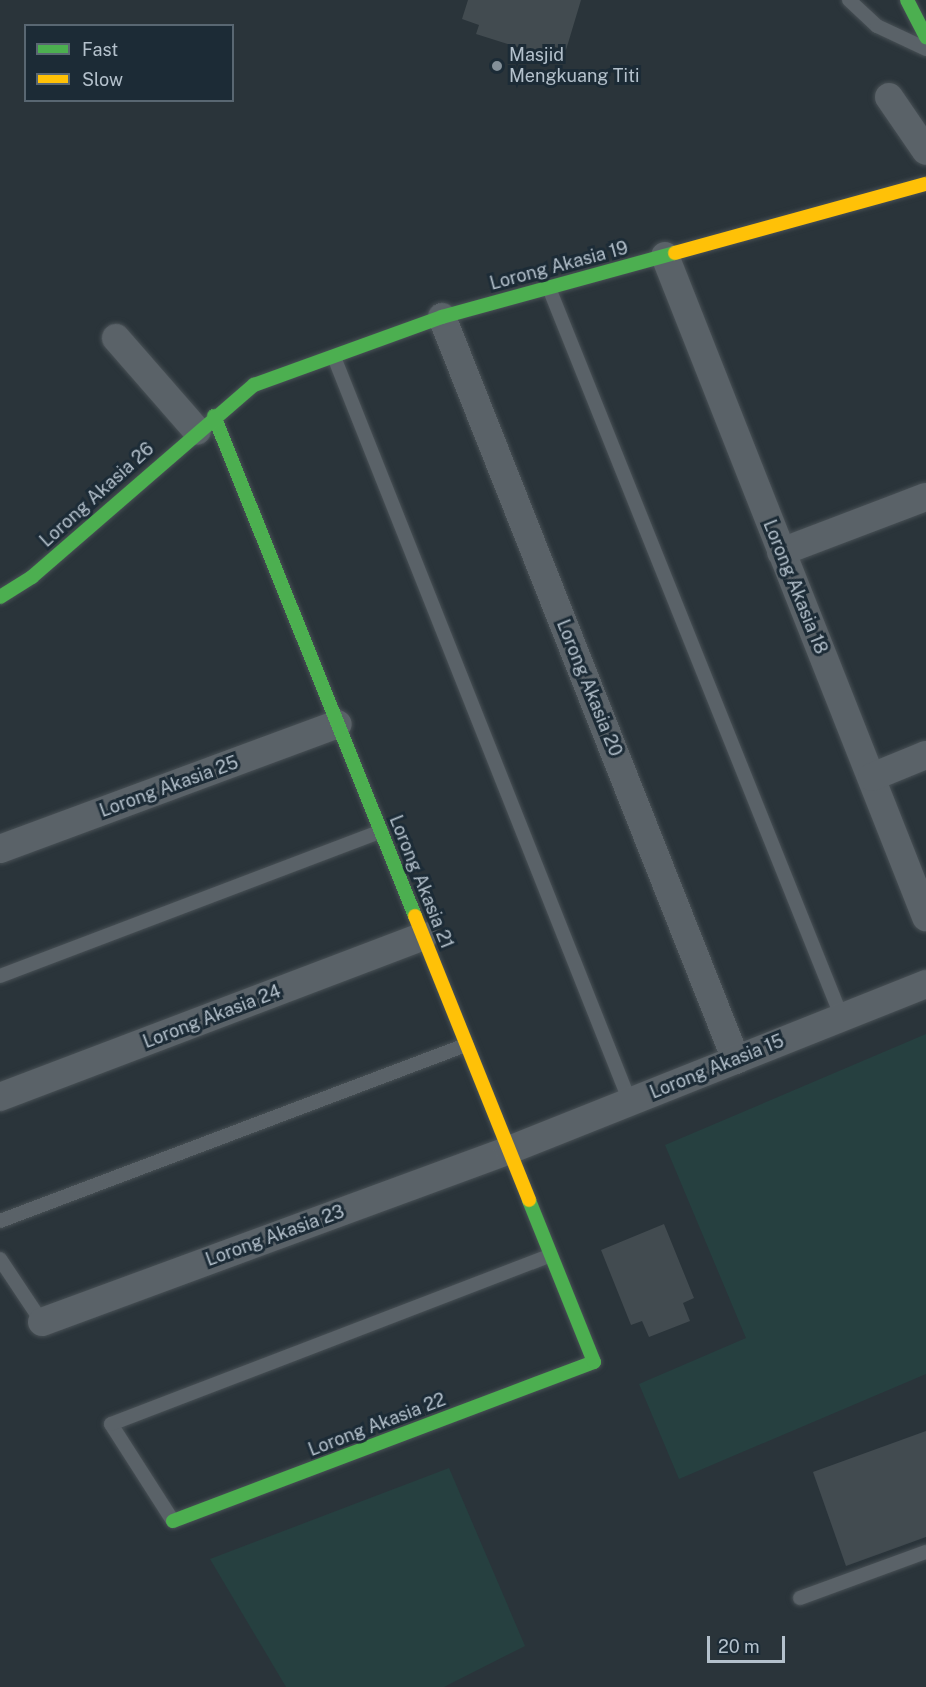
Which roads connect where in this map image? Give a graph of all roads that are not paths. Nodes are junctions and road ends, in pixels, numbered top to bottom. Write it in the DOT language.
graph roads {
  1 [pos="849,0"];
  2 [pos="907,0"];
  3 [pos="926,37"];
  4 [pos="926,49"];
  5 [pos="889,98"];
  6 [pos="926,151"];
  7 [pos="926,184"];
  8 [pos="665,256"];
  9 [pos="549,288"];
  10 [pos="442,317"];
  11 [pos="117,338"];
  12 [pos="333,356"];
  13 [pos="205,423"];
  14 [pos="926,497"];
  15 [pos="781,552"];
  16 [pos="0,597"];
  17 [pos="338,724"];
  18 [pos="926,755"];
  19 [pos="873,777"];
  20 [pos="381,831"];
  21 [pos="0,849"];
  22 [pos="926,917"];
  23 [pos="423,936"];
  24 [pos="0,976"];
  25 [pos="926,984"];
  26 [pos="842,1018"];
  27 [pos="466,1045"];
  28 [pos="736,1060"];
  29 [pos="0,1097"];
  30 [pos="630,1102"];
  31 [pos="509,1150"];
  32 [pos="0,1221"];
  33 [pos="551,1255"];
  34 [pos="0,1259"];
  35 [pos="42,1322"];
  36 [pos="594,1362"];
  37 [pos="173,1521"];
  38 [pos="926,1552"];
  39 [pos="800,1598"];
  1 -- 4 [label="lane"];
  2 -- 3 [label="street"];
  5 -- 6 [label="street"];
  7 -- 8 [label="street, Lorong Akasia 19"];
  8 -- 9 [label="street, Lorong Akasia 19"];
  8 -- 15 [label="street, Lorong Akasia 18"];
  9 -- 10 [label="street, Lorong Akasia 19"];
  9 -- 26 [label="lane"];
  10 -- 12 [label="street, Lorong Akasia 19"];
  10 -- 28 [label="street, Lorong Akasia 20"];
  11 -- 13 [label="street"];
  12 -- 13 [label="street, Lorong Akasia 19"];
  12 -- 30 [label="lane"];
  13 -- 16 [label="street, Lorong Akasia 26"];
  13 -- 17 [label="street, Lorong Akasia 21"];
  14 -- 15 [label="street"];
  15 -- 19 [label="street, Lorong Akasia 18"];
  17 -- 20 [label="street, Lorong Akasia 21"];
  17 -- 21 [label="street, Lorong Akasia 25"];
  18 -- 19 [label="street"];
  19 -- 22 [label="street, Lorong Akasia 18"];
  20 -- 23 [label="street, Lorong Akasia 21"];
  20 -- 24 [label="lane"];
  23 -- 27 [label="street, Lorong Akasia 21"];
  23 -- 29 [label="street, Lorong Akasia 24"];
  25 -- 26 [label="street, Lorong Akasia 15"];
  26 -- 28 [label="street, Lorong Akasia 15"];
  27 -- 31 [label="street, Lorong Akasia 21"];
  27 -- 32 [label="lane"];
  28 -- 30 [label="street, Lorong Akasia 15"];
  30 -- 31 [label="street, Lorong Akasia 15"];
  31 -- 33 [label="street, Lorong Akasia 21"];
  31 -- 35 [label="street, Lorong Akasia 23"];
  33 -- 36 [label="street, Lorong Akasia 21"];
  33 -- 37 [label="lane"];
  34 -- 35 [label="lane"];
  36 -- 37 [label="street, Lorong Akasia 22"];
  38 -- 39 [label="lane"];
}
